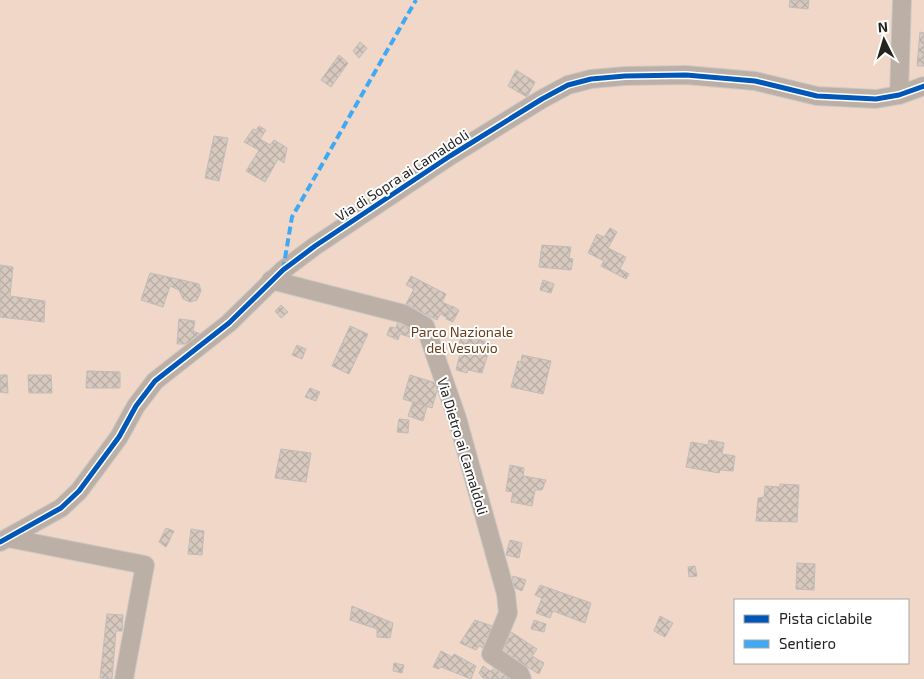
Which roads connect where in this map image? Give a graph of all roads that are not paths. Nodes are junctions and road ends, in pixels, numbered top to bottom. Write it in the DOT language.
graph roads {
  1 [pos="902,0"];
  2 [pos="924,86"];
  3 [pos="899,96"];
  4 [pos="271,280"];
  5 [pos="4,540"];
  6 [pos="124,679"];
  7 [pos="522,679"];
  1 -- 3 [label="street"];
  2 -- 3 [label="street, Via di Sopra ai Camaldoli"];
  3 -- 4 [label="street, Via di Sopra ai Camaldoli"];
  4 -- 5 [label="street, Via di Sopra ai Camaldoli"];
  4 -- 7 [label="street, Via Dietro ai Camaldoli"];
  5 -- 6 [label="street"];
}
